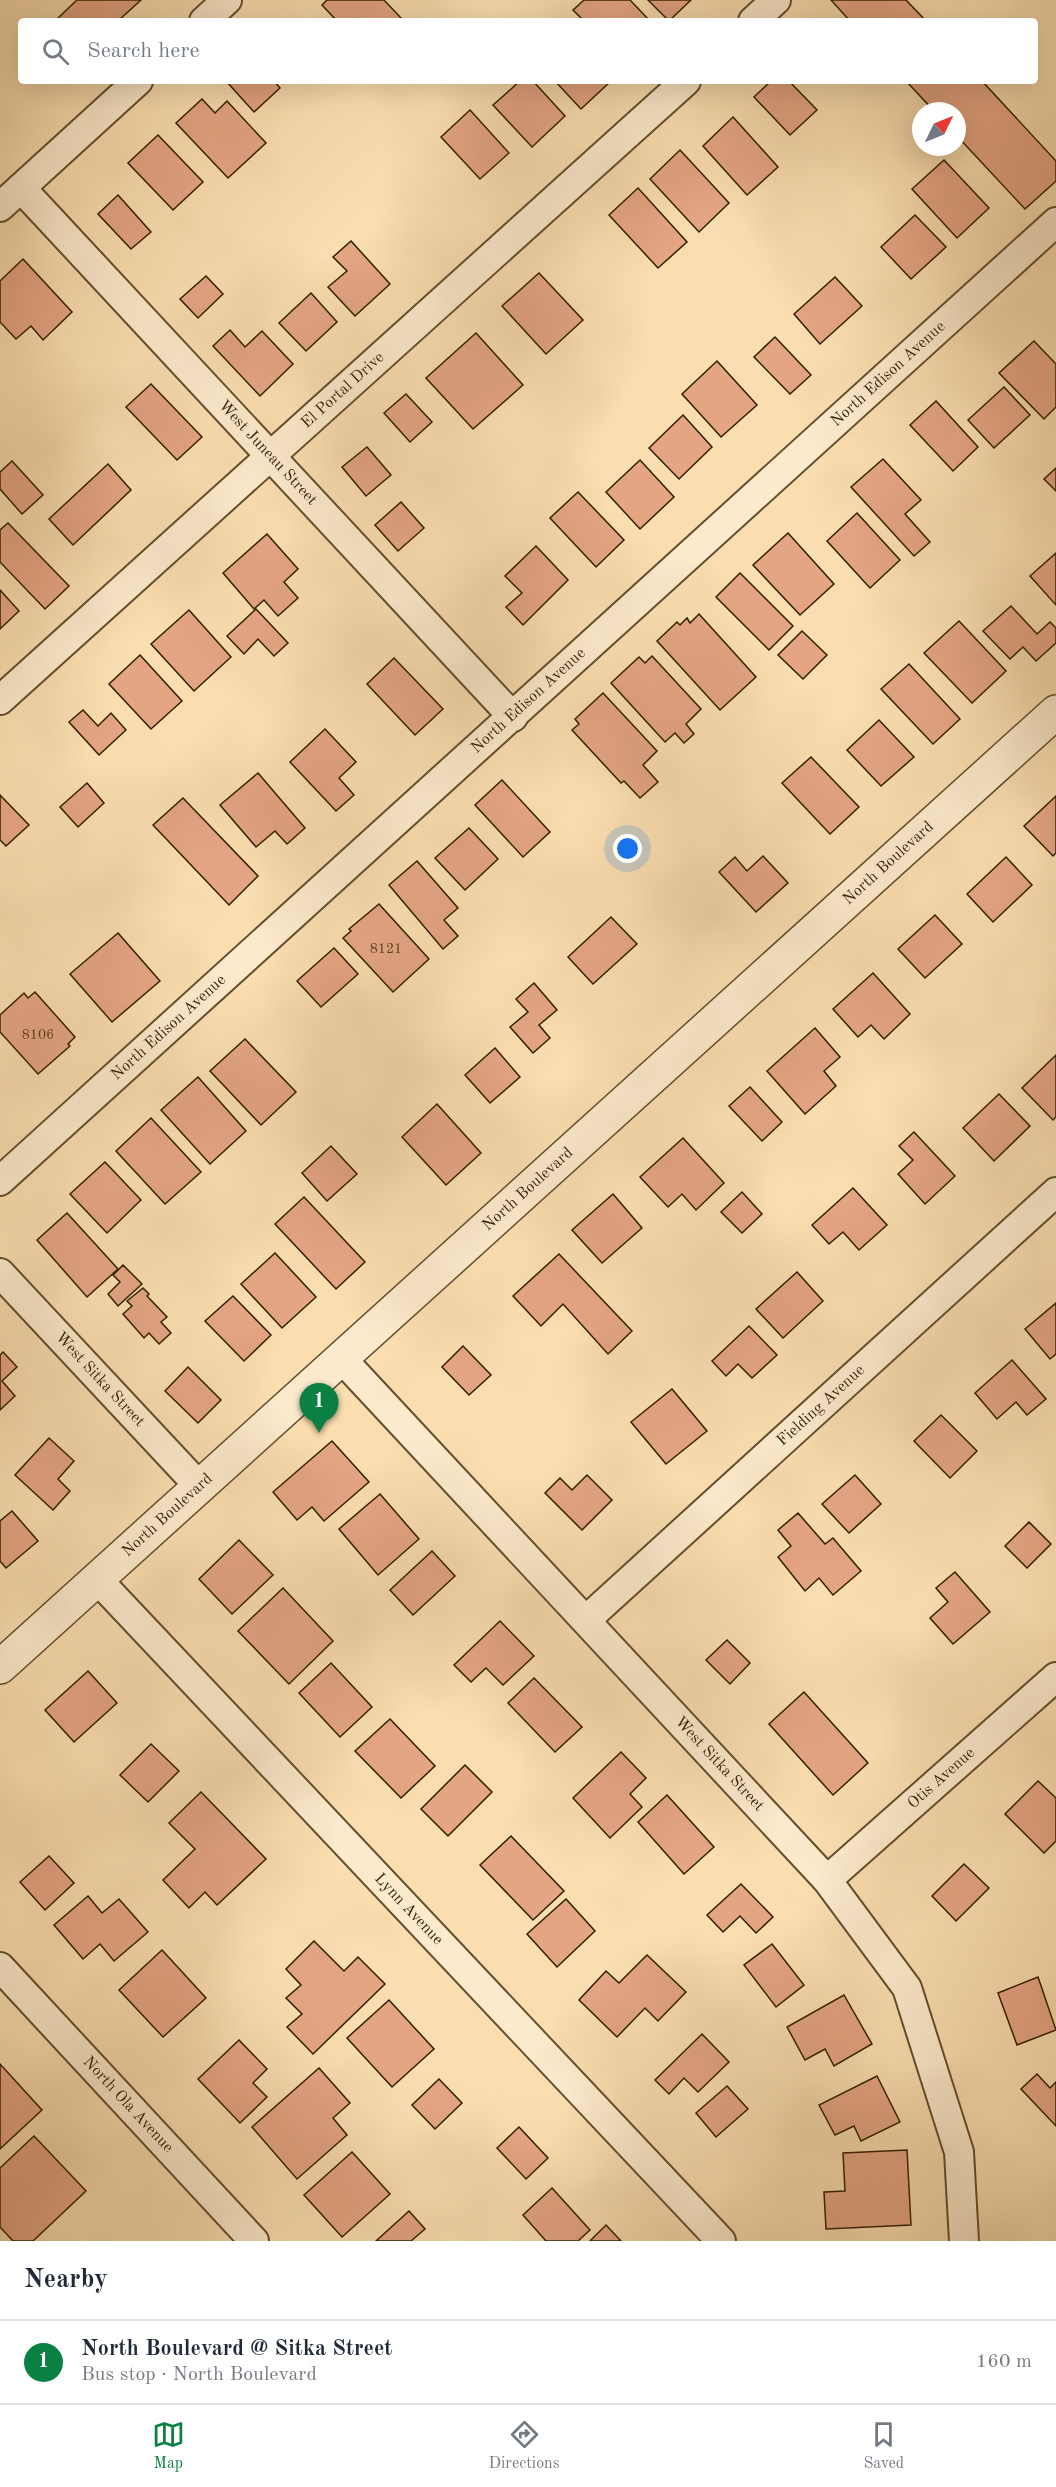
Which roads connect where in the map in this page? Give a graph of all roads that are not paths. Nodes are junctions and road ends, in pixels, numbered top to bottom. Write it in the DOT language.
graph roads {
  1 [pos="227,0"];
  2 [pos="776,0"];
  3 [pos="207,18"];
  4 [pos="756,18"];
  5 [pos="135,84"];
  6 [pos="683,84"];
  7 [pos="21,188"];
  8 [pos="0,207"];
  9 [pos="1056,222"];
  10 [pos="270,457"];
  11 [pos="0,700"];
  12 [pos="1056,712"];
  13 [pos="513,717"];
  14 [pos="0,1181"];
  15 [pos="1056,1192"];
  16 [pos="0,1273"];
  17 [pos="341,1358"];
  18 [pos="199,1486"];
  19 [pos="97,1579"];
  20 [pos="586,1620"];
  21 [pos="0,1667"];
  22 [pos="1056,1677"];
  23 [pos="827,1880"];
  24 [pos="0,1967"];
  25 [pos="254,2241"];
  26 [pos="722,2241"];
  27 [pos="964,2241"];
  1 -- 3 [label="street"];
  2 -- 4 [label="street"];
  5 -- 7 [label="street"];
  6 -- 10 [label="street, El Portal Drive"];
  7 -- 8 [label="street"];
  7 -- 10 [label="street, West Juneau Street"];
  9 -- 13 [label="street, North Edison Avenue"];
  10 -- 11 [label="street, El Portal Drive"];
  10 -- 13 [label="street, West Juneau Street"];
  12 -- 17 [label="street, North Boulevard"];
  13 -- 14 [label="street, North Edison Avenue"];
  15 -- 20 [label="street, Fielding Avenue"];
  16 -- 18 [label="street, West Sitka Street"];
  17 -- 18 [label="street, North Boulevard"];
  17 -- 20 [label="street, West Sitka Street"];
  18 -- 19 [label="street, North Boulevard"];
  19 -- 21 [label="street, North Boulevard"];
  19 -- 26 [label="street, Lynn Avenue"];
  20 -- 23 [label="street, West Sitka Street"];
  22 -- 23 [label="street, Otis Avenue"];
  23 -- 27 [label="street, West Sitka Street"];
  24 -- 25 [label="street, North Ola Avenue"];
}
